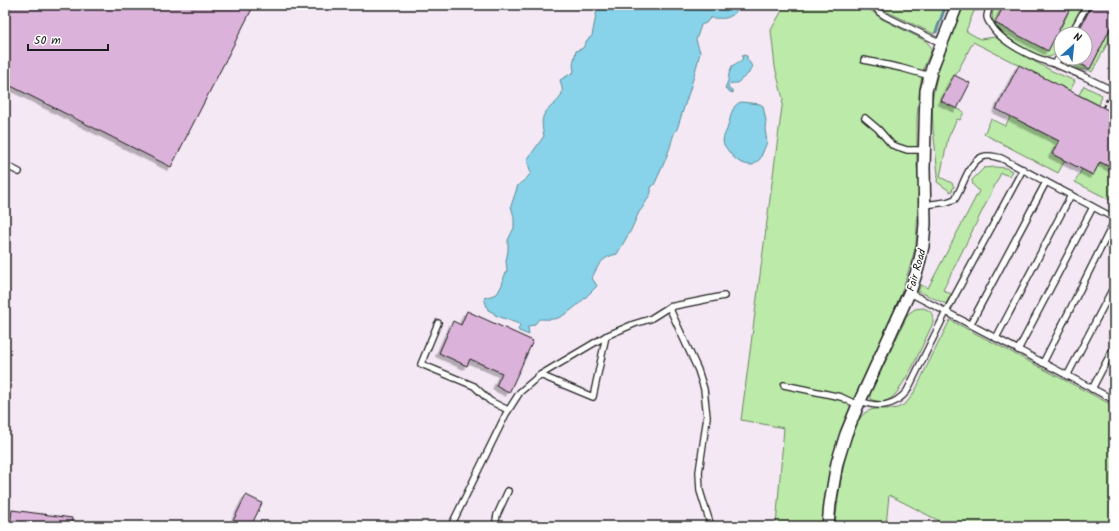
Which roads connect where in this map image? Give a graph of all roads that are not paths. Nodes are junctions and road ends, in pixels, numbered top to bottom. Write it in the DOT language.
graph roads {
  1 [pos="874,5"];
  2 [pos="956,5"];
  3 [pos="990,5"];
  4 [pos="1087,5"];
  5 [pos="1075,26"];
  6 [pos="941,43"];
  7 [pos="864,60"];
  8 [pos="1053,64"];
  9 [pos="1059,66"];
  10 [pos="930,76"];
  11 [pos="1113,90"];
  12 [pos="864,118"];
  13 [pos="925,150"];
  14 [pos="5,165"];
  15 [pos="1023,169"];
  16 [pos="19,172"];
  17 [pos="1046,182"];
  18 [pos="1071,195"];
  19 [pos="925,205"];
  20 [pos="1093,207"];
  21 [pos="1114,218"];
  22 [pos="1114,222"];
  23 [pos="1114,286"];
  24 [pos="910,293"];
  25 [pos="724,296"];
  26 [pos="669,308"];
  27 [pos="946,312"];
  28 [pos="438,323"];
  29 [pos="970,325"];
  30 [pos="606,336"];
  31 [pos="996,338"];
  32 [pos="1114,347"];
  33 [pos="1018,350"];
  34 [pos="1043,363"];
  35 [pos="540,375"];
  36 [pos="1067,376"];
  37 [pos="784,385"];
  38 [pos="1092,389"];
  39 [pos="1114,400"];
  40 [pos="859,403"];
  41 [pos="508,410"];
  42 [pos="508,492"];
  43 [pos="451,526"];
  44 [pos="495,526"];
  45 [pos="711,526"];
  46 [pos="828,526"];
  1 -- 6 [label="lane"];
  2 -- 6 [label="street, Fair Road"];
  3 -- 8 [label="lane"];
  4 -- 5 [label="lane"];
  6 -- 10 [label="street, Fair Road"];
  7 -- 10 [label="lane"];
  9 -- 11 [label="lane"];
  10 -- 13 [label="street, Fair Road"];
  12 -- 13 [label="lane"];
  13 -- 19 [label="street, Fair Road"];
  14 -- 16 [label="lane"];
  15 -- 17 [label="lane"];
  15 -- 19 [label="lane"];
  15 -- 27 [label="lane"];
  17 -- 18 [label="lane"];
  17 -- 29 [label="lane"];
  18 -- 20 [label="lane"];
  18 -- 31 [label="lane"];
  19 -- 24 [label="street, Fair Road"];
  20 -- 21 [label="lane"];
  20 -- 33 [label="lane"];
  22 -- 34 [label="lane"];
  23 -- 36 [label="lane"];
  24 -- 27 [label="lane"];
  24 -- 40 [label="street, Fair Road"];
  25 -- 26 [label="lane"];
  26 -- 30 [label="lane"];
  26 -- 45 [label="lane"];
  27 -- 29 [label="lane"];
  27 -- 40 [label="lane"];
  28 -- 41 [label="lane"];
  29 -- 31 [label="lane"];
  30 -- 35 [label="lane"];
  30 -- 35 [label="lane"];
  31 -- 33 [label="lane"];
  32 -- 38 [label="lane"];
  33 -- 34 [label="lane"];
  34 -- 36 [label="lane"];
  35 -- 41 [label="lane"];
  36 -- 38 [label="lane"];
  37 -- 40 [label="lane"];
  38 -- 39 [label="lane"];
  40 -- 46 [label="street, Fair Road"];
  41 -- 43 [label="lane"];
  42 -- 44 [label="lane"];
}
